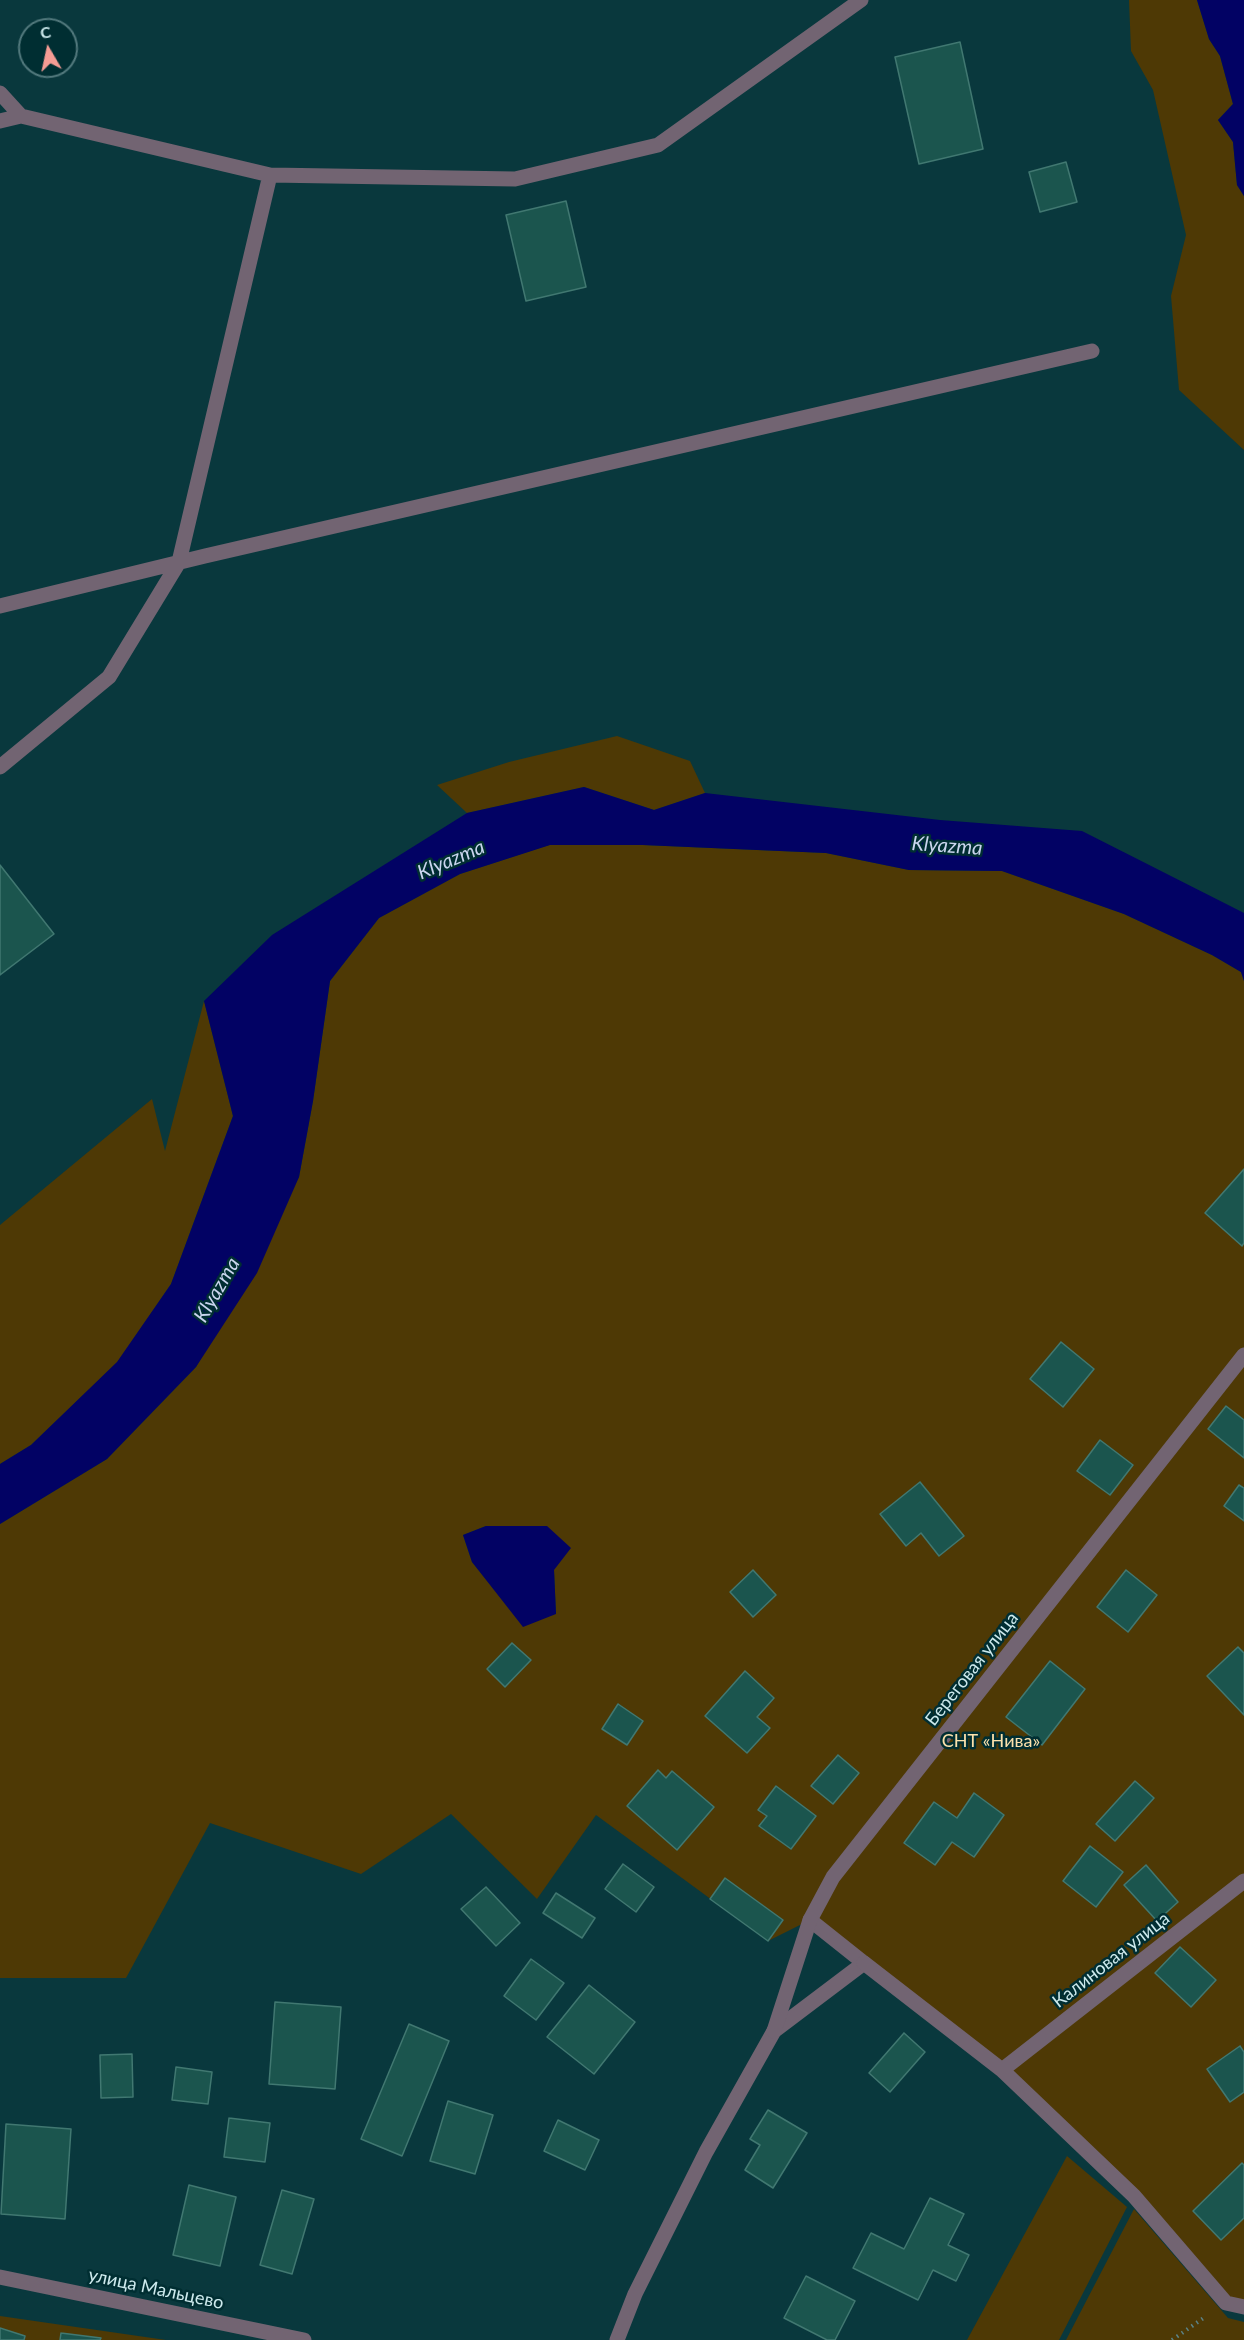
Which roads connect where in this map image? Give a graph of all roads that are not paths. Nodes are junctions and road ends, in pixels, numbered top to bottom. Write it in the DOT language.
graph roads {
  1 [pos="861,0"];
  2 [pos="0,93"];
  3 [pos="21,116"];
  4 [pos="0,121"];
  5 [pos="270,175"];
  6 [pos="1092,351"];
  7 [pos="179,562"];
  8 [pos="0,606"];
  9 [pos="0,767"];
  10 [pos="1244,1355"];
  11 [pos="1244,1881"];
  12 [pos="810,1920"];
  13 [pos="864,1963"];
  14 [pos="774,2031"];
  15 [pos="1002,2070"];
  16 [pos="0,2277"];
  17 [pos="1244,2307"];
  18 [pos="304,2340"];
  19 [pos="617,2340"];
  1 -- 5 [label="street"];
  2 -- 3 [label="street"];
  3 -- 4 [label="street"];
  3 -- 5 [label="street"];
  5 -- 7 [label="street"];
  6 -- 7 [label="street"];
  7 -- 8 [label="street"];
  7 -- 9 [label="street"];
  10 -- 12 [label="street, Береговая улица"];
  11 -- 15 [label="street, Калиновая улица"];
  12 -- 13 [label="street"];
  12 -- 14 [label="street, Береговая улица"];
  13 -- 14 [label="street"];
  13 -- 15 [label="street"];
  14 -- 19 [label="street"];
  15 -- 17 [label="street"];
  16 -- 18 [label="street, улица Мальцево"];
}
